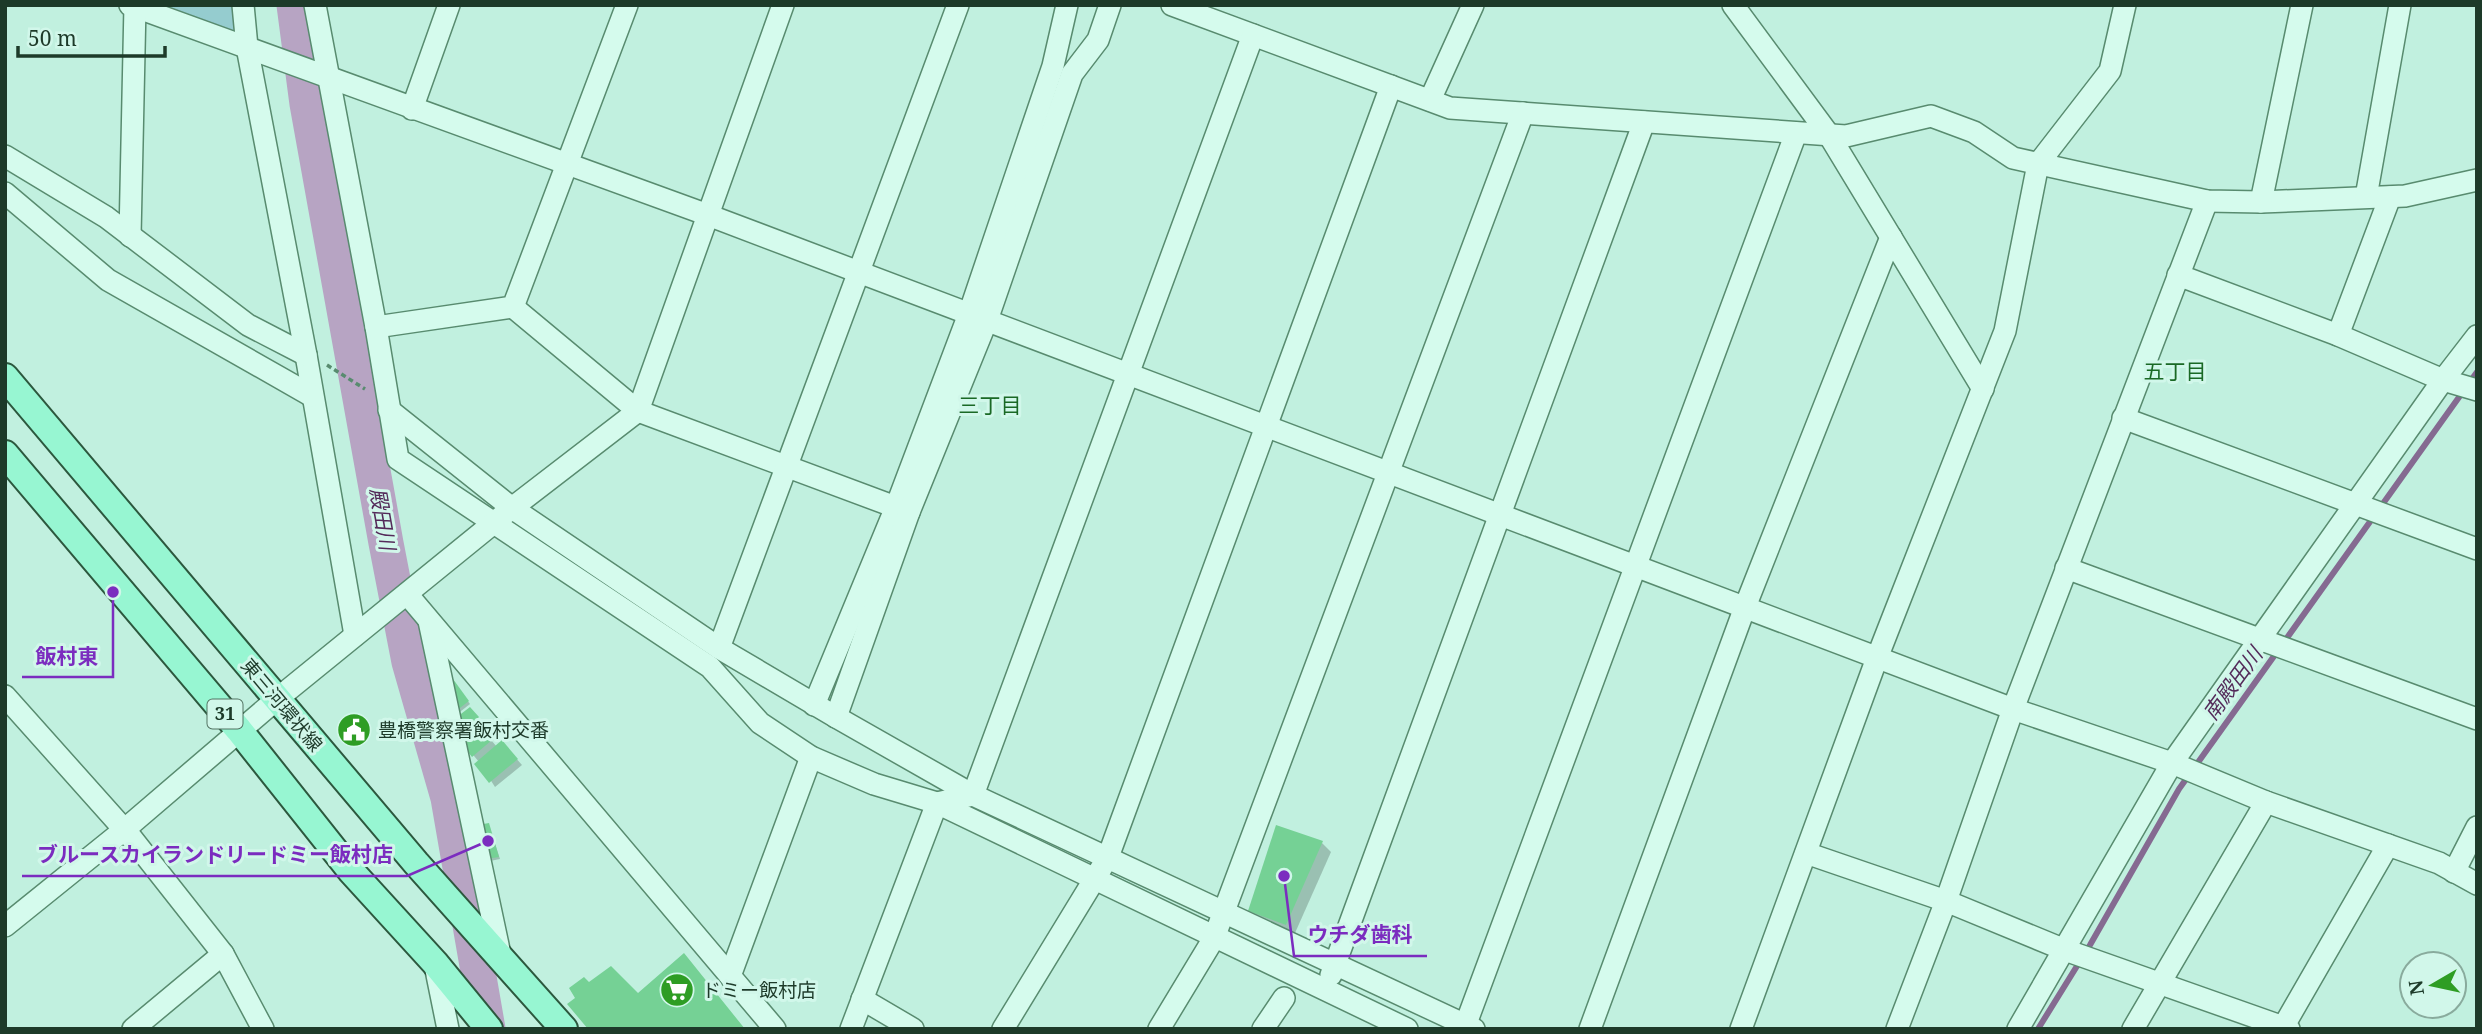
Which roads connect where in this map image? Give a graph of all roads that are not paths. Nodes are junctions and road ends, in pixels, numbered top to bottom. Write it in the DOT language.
graph roads {
  1 [pos="243,5"];
  2 [pos="314,5"];
  3 [pos="449,5"];
  4 [pos="627,5"];
  5 [pos="783,5"];
  6 [pos="958,5"];
  7 [pos="1067,5"];
  8 [pos="1110,5"];
  9 [pos="1172,5"];
  10 [pos="1473,5"];
  11 [pos="2125,5"];
  12 [pos="2302,5"];
  13 [pos="2400,5"];
  14 [pos="134,6"];
  15 [pos="1735,6"];
  16 [pos="1253,35"];
  17 [pos="251,49"];
  18 [pos="319,75"];
  19 [pos="1391,86"];
  20 [pos="1430,100"];
  21 [pos="412,109"];
  22 [pos="1523,113"];
  23 [pos="1644,122"];
  24 [pos="1796,133"];
  25 [pos="1829,135"];
  26 [pos="5,156"];
  27 [pos="2038,164"];
  28 [pos="566,165"];
  29 [pos="2477,180"];
  30 [pos="5,193"];
  31 [pos="2367,197"];
  32 [pos="2390,197"];
  33 [pos="2207,201"];
  34 [pos="2261,202"];
  35 [pos="708,215"];
  36 [pos="130,236"];
  37 [pos="1891,237"];
  38 [pos="857,272"];
  39 [pos="2178,275"];
  40 [pos="513,307"];
  41 [pos="978,317"];
  42 [pos="376,327"];
  43 [pos="2338,335"];
  44 [pos="2477,336"];
  45 [pos="314,358"];
  46 [pos="1126,373"];
  47 [pos="5,377"];
  48 [pos="2447,382"];
  49 [pos="1983,389"];
  50 [pos="2476,390"];
  51 [pos="312,396"];
  52 [pos="389,410"];
  53 [pos="638,411"];
  54 [pos="2123,418"];
  55 [pos="1267,427"];
  56 [pos="5,454"];
  57 [pos="787,467"];
  58 [pos="1389,472"];
  59 [pos="512,508"];
  60 [pos="903,510"];
  61 [pos="2369,510"];
  62 [pos="1499,514"];
  63 [pos="495,522"];
  64 [pos="2477,549"];
  65 [pos="1635,566"];
  66 [pos="2066,568"];
  67 [pos="407,594"];
  68 [pos="1745,607"];
  69 [pos="429,618"];
  70 [pos="362,630"];
  71 [pos="2272,645"];
  72 [pos="719,648"];
  73 [pos="1877,657"];
  74 [pos="5,696"];
  75 [pos="277,699"];
  76 [pos="814,705"];
  77 [pos="2012,709"];
  78 [pos="836,718"];
  79 [pos="13,719"];
  80 [pos="2477,719"];
  81 [pos="239,730"];
  82 [pos="811,757"];
  83 [pos="2184,768"];
  84 [pos="973,795"];
  85 [pos="2266,802"];
  86 [pos="937,803"];
  87 [pos="2477,827"];
  88 [pos="124,830"];
  89 [pos="2388,845"];
  90 [pos="1806,853"];
  91 [pos="1108,857"];
  92 [pos="2454,872"];
  93 [pos="1096,879"];
  94 [pos="2477,884"];
  95 [pos="1947,901"];
  96 [pos="1223,911"];
  97 [pos="5,926"];
  98 [pos="1214,938"];
  99 [pos="495,952"];
  100 [pos="223,954"];
  101 [pos="2076,954"];
  102 [pos="1335,962"];
  103 [pos="439,968"];
  104 [pos="730,976"];
  105 [pos="2161,983"];
  106 [pos="1325,990"];
  107 [pos="1284,998"];
  108 [pos="862,999"];
  109 [pos="1468,1027"];
  110 [pos="2285,1028"];
  111 [pos="133,1029"];
  112 [pos="262,1029"];
  113 [pos="449,1029"];
  114 [pos="489,1029"];
  115 [pos="564,1029"];
  116 [pos="775,1029"];
  117 [pos="850,1029"];
  118 [pos="913,1029"];
  119 [pos="1003,1029"];
  120 [pos="1159,1029"];
  121 [pos="1263,1029"];
  122 [pos="1407,1029"];
  123 [pos="1590,1029"];
  124 [pos="1741,1029"];
  125 [pos="1898,1029"];
  126 [pos="2018,1029"];
  127 [pos="2133,1029"];
  1 -- 17 [label="street"];
  2 -- 18 [label="street"];
  3 -- 21 [label="street"];
  4 -- 28 [label="street"];
  5 -- 35 [label="street"];
  6 -- 38 [label="street"];
  7 -- 41 [label="street"];
  8 -- 41 [label="street"];
  9 -- 16 [label="street"];
  10 -- 20 [label="street"];
  11 -- 27 [label="street"];
  12 -- 34 [label="street"];
  13 -- 31 [label="street"];
  14 -- 17 [label="street"];
  14 -- 36 [label="street"];
  15 -- 25 [label="street"];
  16 -- 19 [label="street"];
  16 -- 46 [label="street"];
  17 -- 18 [label="street"];
  17 -- 45 [label="street"];
  18 -- 21 [label="street"];
  18 -- 42 [label="street"];
  19 -- 20 [label="street"];
  19 -- 55 [label="street"];
  20 -- 22 [label="street"];
  21 -- 28 [label="street"];
  22 -- 23 [label="street"];
  22 -- 58 [label="street"];
  23 -- 24 [label="street"];
  23 -- 62 [label="street"];
  24 -- 25 [label="street"];
  24 -- 65 [label="street"];
  25 -- 27 [label="street"];
  25 -- 37 [label="street"];
  26 -- 36 [label="street"];
  27 -- 33 [label="street"];
  27 -- 49 [label="street"];
  28 -- 35 [label="street"];
  28 -- 40 [label="street"];
  29 -- 32 [label="street"];
  30 -- 51 [label="street"];
  31 -- 32 [label="street"];
  31 -- 34 [label="street"];
  32 -- 43 [label="street"];
  33 -- 34 [label="street"];
  33 -- 39 [label="street"];
  35 -- 38 [label="street"];
  35 -- 53 [label="street"];
  36 -- 45 [label="street"];
  37 -- 49 [label="street"];
  37 -- 68 [label="street"];
  38 -- 41 [label="street"];
  38 -- 57 [label="street"];
  39 -- 43 [label="street"];
  39 -- 54 [label="street"];
  40 -- 42 [label="street"];
  40 -- 53 [label="street"];
  41 -- 46 [label="street"];
  41 -- 60 [label="street"];
  42 -- 52 [label="street"];
  43 -- 48 [label="street"];
  44 -- 48 [label="street"];
  45 -- 51 [label="street"];
  46 -- 55 [label="street"];
  46 -- 84 [label="street"];
  47 -- 75 [label="main road, 東三河環状線 / 31"];
  48 -- 50 [label="street"];
  48 -- 61 [label="street"];
  49 -- 73 [label="street"];
  51 -- 70 [label="street"];
  52 -- 59 [label="street"];
  52 -- 63 [label="street"];
  53 -- 57 [label="street"];
  53 -- 59 [label="street"];
  54 -- 61 [label="street"];
  54 -- 66 [label="street"];
  55 -- 58 [label="street"];
  55 -- 91 [label="street"];
  56 -- 81 [label="main road, 31"];
  57 -- 60 [label="street"];
  57 -- 72 [label="street"];
  58 -- 62 [label="street"];
  58 -- 96 [label="street"];
  59 -- 63 [label="street"];
  59 -- 72 [label="street"];
  60 -- 76 [label="street"];
  60 -- 78 [label="street"];
  61 -- 64 [label="street"];
  61 -- 71 [label="street"];
  62 -- 65 [label="street"];
  62 -- 102 [label="street"];
  63 -- 67 [label="street"];
  63 -- 82 [label="street"];
  65 -- 68 [label="street"];
  65 -- 109 [label="street"];
  66 -- 71 [label="street"];
  66 -- 77 [label="street"];
  67 -- 69 [label="street"];
  67 -- 70 [label="street"];
  68 -- 73 [label="street"];
  68 -- 123 [label="street"];
  69 -- 99 [label="street"];
  69 -- 104 [label="street"];
  70 -- 75 [label="street"];
  71 -- 80 [label="street"];
  71 -- 83 [label="street"];
  72 -- 76 [label="street"];
  73 -- 77 [label="street"];
  73 -- 90 [label="street"];
  74 -- 79 [label="street"];
  75 -- 81 [label="street"];
  75 -- 99 [label="main road, 東三河環状線 / 31"];
  76 -- 78 [label="street"];
  77 -- 83 [label="street"];
  77 -- 95 [label="street"];
  78 -- 84 [label="street"];
  79 -- 88 [label="street"];
  81 -- 88 [label="street"];
  81 -- 103 [label="main road, 31"];
  82 -- 86 [label="street"];
  82 -- 104 [label="street"];
  83 -- 85 [label="street"];
  83 -- 101 [label="street"];
  84 -- 86 [label="street"];
  84 -- 91 [label="street"];
  85 -- 89 [label="street"];
  85 -- 105 [label="street"];
  86 -- 93 [label="street"];
  86 -- 108 [label="street"];
  87 -- 92 [label="street"];
  88 -- 97 [label="street"];
  88 -- 100 [label="street"];
  89 -- 92 [label="street"];
  89 -- 110 [label="street"];
  90 -- 95 [label="street"];
  90 -- 124 [label="street"];
  91 -- 93 [label="street"];
  91 -- 96 [label="street"];
  92 -- 94 [label="street"];
  93 -- 98 [label="street"];
  93 -- 119 [label="street"];
  95 -- 101 [label="street"];
  95 -- 125 [label="street"];
  96 -- 98 [label="street"];
  96 -- 102 [label="street"];
  98 -- 106 [label="street"];
  98 -- 120 [label="street"];
  99 -- 115 [label="main road, 東三河環状線 / 31"];
  100 -- 111 [label="street"];
  100 -- 112 [label="street"];
  101 -- 105 [label="street"];
  101 -- 126 [label="street"];
  102 -- 106 [label="street"];
  102 -- 109 [label="street"];
  103 -- 113 [label="street"];
  103 -- 114 [label="main road, 31"];
  104 -- 116 [label="street"];
  105 -- 110 [label="street"];
  105 -- 127 [label="street"];
  106 -- 122 [label="street"];
  107 -- 121 [label="street"];
  108 -- 117 [label="street"];
  108 -- 118 [label="street"];
}
